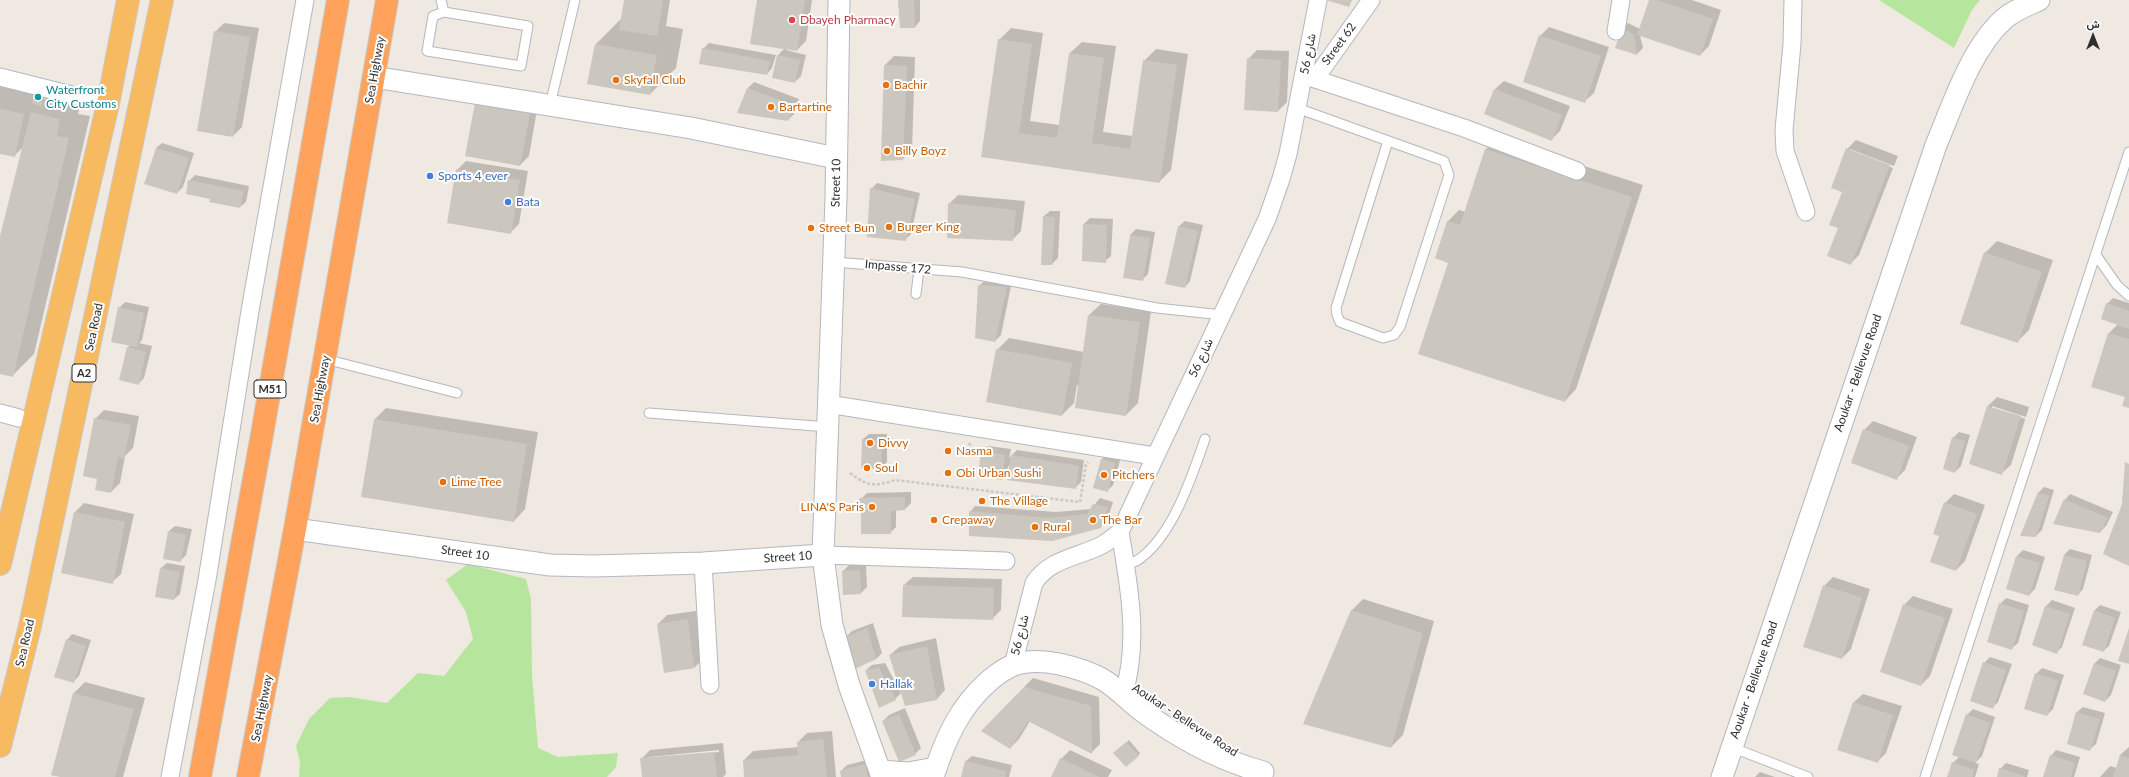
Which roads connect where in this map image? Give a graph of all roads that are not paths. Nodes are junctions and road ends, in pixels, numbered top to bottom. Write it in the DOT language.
graph roads {
  1 [pos="128,0"];
  2 [pos="162,0"];
  3 [pos="305,0"];
  4 [pos="338,0"];
  5 [pos="387,0"];
  6 [pos="442,0"];
  7 [pos="575,0"];
  8 [pos="839,0"];
  9 [pos="1318,0"];
  10 [pos="1371,0"];
  11 [pos="1621,0"];
  12 [pos="1793,0"];
  13 [pos="2039,0"];
  14 [pos="444,12"];
  15 [pos="1616,31"];
  16 [pos="0,77"];
  17 [pos="374,77"];
  18 [pos="1309,77"];
  19 [pos="108,104"];
  20 [pos="550,105"];
  21 [pos="1297,108"];
  22 [pos="1388,141"];
  23 [pos="2129,152"];
  24 [pos="836,158"];
  25 [pos="1577,171"];
  26 [pos="1806,212"];
  27 [pos="2096,255"];
  28 [pos="834,262"];
  29 [pos="919,269"];
  30 [pos="916,294"];
  31 [pos="2129,296"];
  32 [pos="1222,315"];
  33 [pos="325,359"];
  34 [pos="457,393"];
  35 [pos="828,404"];
  36 [pos="0,413"];
  37 [pos="649,413"];
  38 [pos="19,418"];
  39 [pos="828,427"];
  40 [pos="1205,439"];
  41 [pos="1154,456"];
  42 [pos="295,529"];
  43 [pos="1120,532"];
  44 [pos="823,555"];
  45 [pos="1006,561"];
  46 [pos="703,563"];
  47 [pos="0,564"];
  48 [pos="1126,566"];
  49 [pos="1013,665"];
  50 [pos="710,685"];
  51 [pos="1125,689"];
  52 [pos="0,746"];
  53 [pos="1731,747"];
  54 [pos="935,773"];
  55 [pos="881,774"];
  56 [pos="1267,775"];
  57 [pos="170,777"];
  58 [pos="200,777"];
  59 [pos="248,777"];
  60 [pos="1722,777"];
  61 [pos="1808,777"];
  62 [pos="1925,777"];
  1 -- 19 [label="highway"];
  2 -- 52 [label="highway, Sea Road / A2"];
  3 -- 57 [label="street"];
  4 -- 58 [label="highway, M51"];
  5 -- 17 [label="highway, Sea Highway"];
  6 -- 14 [label="lane"];
  7 -- 20 [label="lane"];
  8 -- 24 [label="street, Street 10"];
  9 -- 18 [label="street, شارع 56"];
  10 -- 18 [label="street, Street 62"];
  11 -- 15 [label="street"];
  12 -- 26 [label="street"];
  13 -- 53 [label="street, Aoukar - Bellevue Road"];
  14 -- 14 [label="lane"];
  16 -- 19 [label="street"];
  17 -- 20 [label="street"];
  17 -- 33 [label="highway, Sea Highway"];
  18 -- 21 [label="street, شارع 56"];
  18 -- 25 [label="street"];
  19 -- 47 [label="highway"];
  20 -- 24 [label="street"];
  21 -- 22 [label="lane"];
  21 -- 32 [label="street, شارع 56"];
  22 -- 22 [label="lane"];
  23 -- 27 [label="lane"];
  24 -- 28 [label="street, Street 10"];
  27 -- 31 [label="lane"];
  27 -- 62 [label="lane"];
  28 -- 29 [label="lane, Impasse 172"];
  28 -- 35 [label="street, Street 10"];
  29 -- 30 [label="lane"];
  29 -- 32 [label="lane, Impasse 172"];
  32 -- 41 [label="street, شارع 56"];
  33 -- 34 [label="lane"];
  33 -- 42 [label="highway, Sea Highway"];
  35 -- 39 [label="street, Street 10"];
  35 -- 41 [label="street"];
  36 -- 38 [label="street"];
  37 -- 39 [label="lane"];
  39 -- 44 [label="street, Street 10"];
  40 -- 48 [label="lane"];
  41 -- 43 [label="street, شارع 56"];
  42 -- 46 [label="street, Street 10"];
  42 -- 59 [label="highway, Sea Highway"];
  43 -- 48 [label="street"];
  43 -- 49 [label="street, شارع 56"];
  44 -- 45 [label="street"];
  44 -- 46 [label="street, Street 10"];
  44 -- 55 [label="street"];
  46 -- 50 [label="street"];
  48 -- 51 [label="street"];
  49 -- 51 [label="street, Aoukar - Bellevue Road"];
  49 -- 54 [label="street, Aoukar - Bellevue Road"];
  51 -- 56 [label="street, Aoukar - Bellevue Road"];
  53 -- 60 [label="street, Aoukar - Bellevue Road"];
  53 -- 61 [label="lane"];
  54 -- 55 [label="street"];
}
